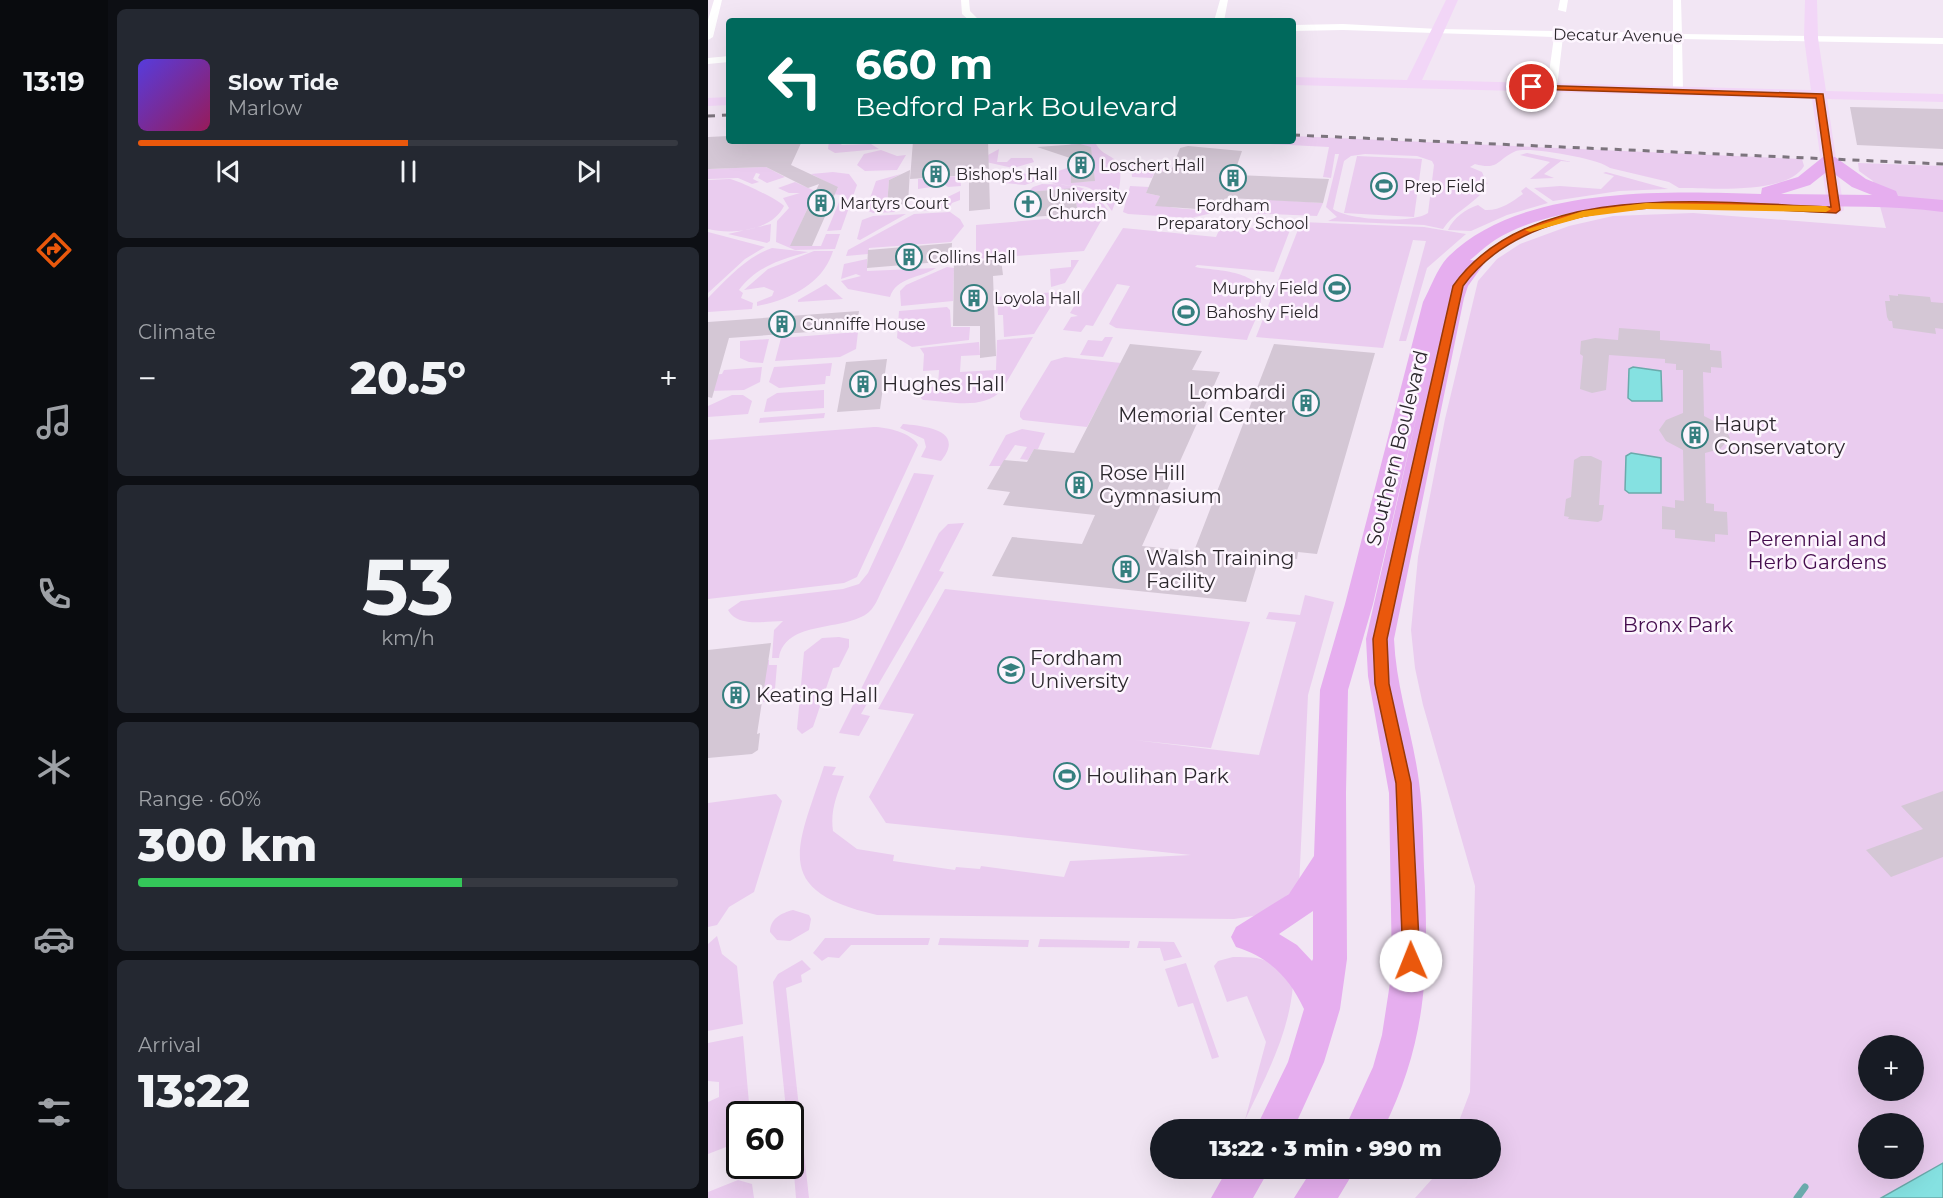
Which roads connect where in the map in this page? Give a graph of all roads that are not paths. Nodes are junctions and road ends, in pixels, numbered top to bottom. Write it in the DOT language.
graph roads {
  1 [pos="718,0"];
  2 [pos="965,0"];
  3 [pos="1224,0"];
  4 [pos="1452,0"];
  5 [pos="1564,0"];
  6 [pos="1677,0"];
  7 [pos="1811,0"];
  8 [pos="1563,10"];
  9 [pos="972,18"];
  10 [pos="1220,18"];
  11 [pos="1296,28"];
  12 [pos="1438,32"];
  13 [pos="1559,33"];
  14 [pos="1678,36"];
  15 [pos="708,37"];
  16 [pos="1811,38"];
  17 [pos="1943,41"];
  18 [pos="726,59"];
  19 [pos="708,61"];
  20 [pos="1296,79"];
  21 [pos="1413,83"];
  22 [pos="1552,87"];
  23 [pos="1678,91"];
  24 [pos="1820,96"];
  25 [pos="1943,98"];
  26 [pos="726,101"];
  27 [pos="708,102"];
  28 [pos="708,106"];
  29 [pos="726,106"];
  30 [pos="1828,155"];
  31 [pos="1716,198"];
  32 [pos="1919,203"];
  33 [pos="1835,205"];
  34 [pos="1943,207"];
  35 [pos="1943,215"];
  36 [pos="1329,859"];
  37 [pos="1322,1009"];
  38 [pos="1279,1119"];
  39 [pos="1368,1119"];
  40 [pos="1244,1179"];
  41 [pos="1329,1179"];
  42 [pos="1231,1198"];
  43 [pos="1314,1198"];
  1 -- 15 [label="street"];
  2 -- 9 [label="street"];
  3 -- 10 [label="street"];
  4 -- 12 [label="main road"];
  5 -- 8 [label="street"];
  6 -- 14 [label="street"];
  7 -- 16 [label="main road"];
  11 -- 12 [label="street, Decatur Avenue"];
  12 -- 13 [label="street, Decatur Avenue"];
  12 -- 21 [label="main road"];
  13 -- 14 [label="street, Decatur Avenue"];
  13 -- 22 [label="street"];
  14 -- 16 [label="street, Decatur Avenue"];
  14 -- 23 [label="street"];
  16 -- 17 [label="street, Decatur Avenue"];
  16 -- 24 [label="main road"];
  18 -- 19 [label="street"];
  20 -- 21 [label="main road"];
  21 -- 22 [label="main road"];
  22 -- 23 [label="main road"];
  23 -- 24 [label="main road"];
  24 -- 25 [label="main road"];
  24 -- 30 [label="main road"];
  26 -- 27 [label="main road"];
  28 -- 29 [label="main road"];
  30 -- 31 [label="main road"];
  30 -- 32 [label="main road"];
  30 -- 33 [label="main road"];
  31 -- 33 [label="main road, Southern Boulevard"];
  31 -- 36 [label="main road, Southern Boulevard"];
  32 -- 33 [label="main road, Southern Boulevard"];
  32 -- 34 [label="main road, Southern Boulevard"];
  33 -- 35 [label="main road, Southern Boulevard"];
  33 -- 39 [label="main road, Southern Boulevard"];
  36 -- 37 [label="main road, Southern Boulevard"];
  36 -- 37 [label="main road"];
  37 -- 38 [label="main road, Southern Boulevard"];
  40 -- 42 [label="main road"];
  41 -- 43 [label="main road"];
}
